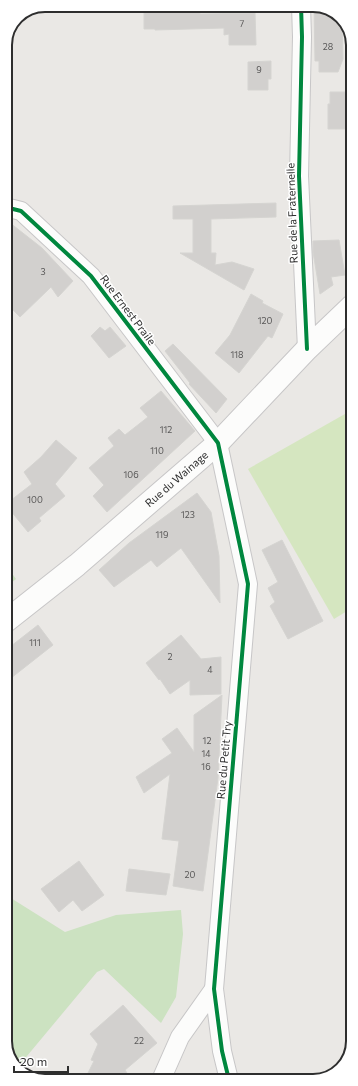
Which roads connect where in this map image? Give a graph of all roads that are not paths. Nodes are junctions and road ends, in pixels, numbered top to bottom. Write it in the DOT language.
graph roads {
  1 [pos="300,12"];
  2 [pos="12,209"];
  3 [pos="346,312"];
  4 [pos="307,349"];
  5 [pos="218,443"];
  6 [pos="12,616"];
  7 [pos="214,989"];
  8 [pos="164,1074"];
  9 [pos="228,1074"];
  1 -- 4 [label="street, Rue de la Fraternelle"];
  2 -- 5 [label="street, Rue Ernest Praile"];
  3 -- 4 [label="main road, Rue du Wainage"];
  4 -- 5 [label="main road, Rue du Wainage"];
  5 -- 6 [label="main road, Rue du Wainage"];
  5 -- 7 [label="street, Rue du Petit Try"];
  7 -- 8 [label="street"];
  7 -- 9 [label="street, Rue du Petit Try"];
}
